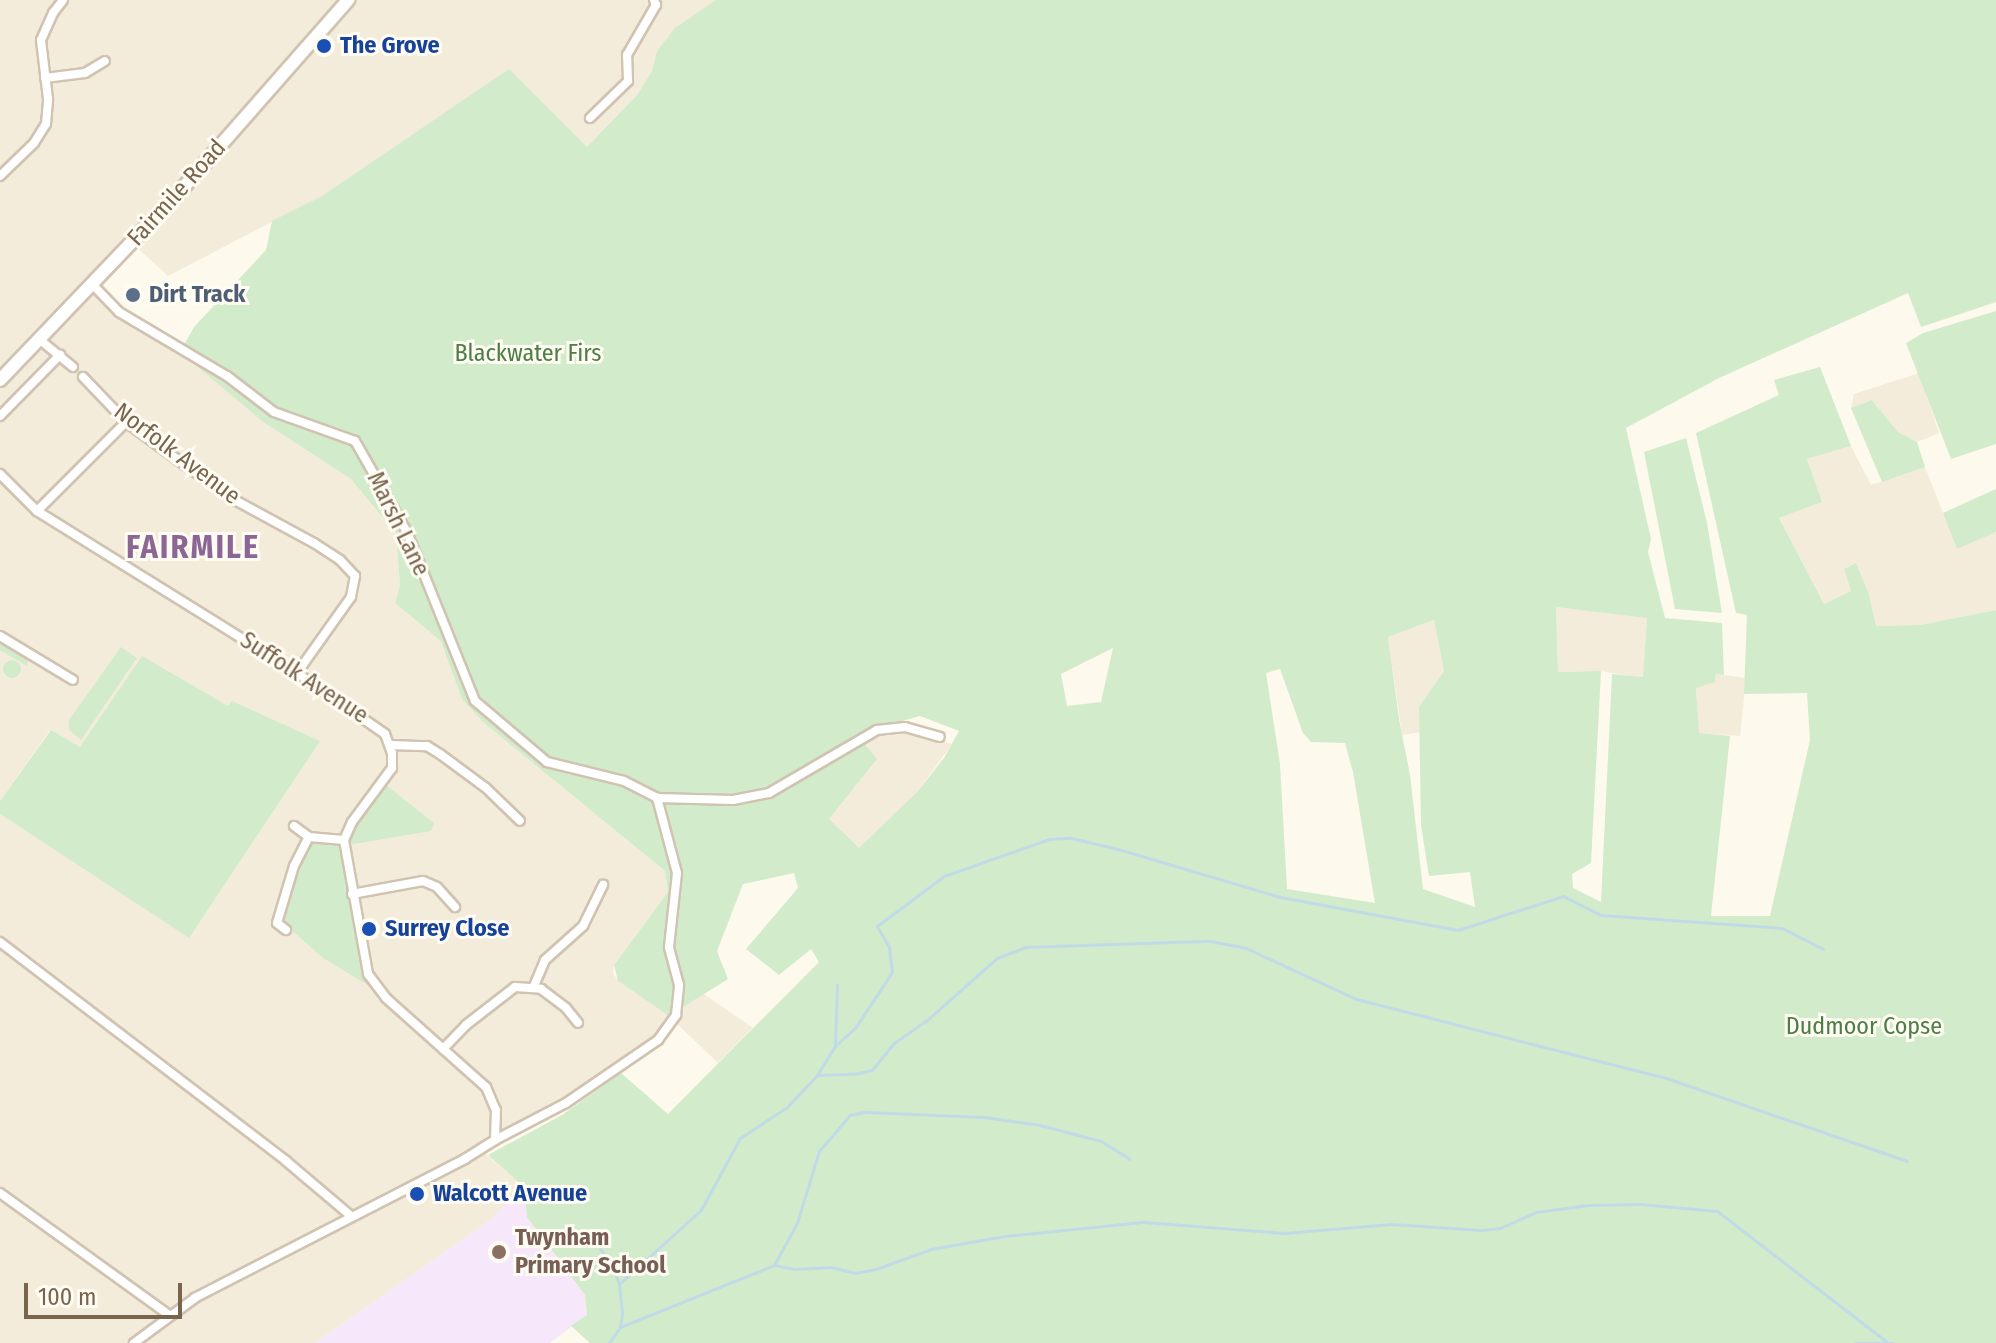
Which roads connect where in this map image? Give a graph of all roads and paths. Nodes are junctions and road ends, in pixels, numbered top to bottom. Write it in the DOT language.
graph roads {
  1 [pos="63,0"];
  2 [pos="348,0"];
  3 [pos="654,0"];
  4 [pos="105,61"];
  5 [pos="45,78"];
  6 [pos="590,118"];
  7 [pos="0,176"];
  8 [pos="92,284"];
  9 [pos="39,339"];
  10 [pos="60,355"];
  11 [pos="73,367"];
  12 [pos="83,377"];
  13 [pos="0,380"];
  14 [pos="0,416"];
  15 [pos="126,422"];
  16 [pos="0,474"];
  17 [pos="37,511"];
  18 [pos="0,636"];
  19 [pos="297,673"];
  20 [pos="73,680"];
  21 [pos="940,737"];
  22 [pos="390,745"];
  23 [pos="657,798"];
  24 [pos="520,821"];
  25 [pos="294,826"];
  26 [pos="309,837"];
  27 [pos="344,840"];
  28 [pos="603,885"];
  29 [pos="352,894"];
  30 [pos="455,907"];
  31 [pos="286,930"];
  32 [pos="0,942"];
  33 [pos="534,986"];
  34 [pos="578,1023"];
  35 [pos="443,1049"];
  36 [pos="495,1140"];
  37 [pos="0,1193"];
  38 [pos="351,1216"];
  39 [pos="169,1315"];
  40 [pos="134,1343"];
  1 -- 5 [label="street"];
  2 -- 8 [label="main road, Fairmile Road"];
  3 -- 6 [label="street"];
  4 -- 5 [label="street"];
  5 -- 7 [label="street"];
  8 -- 9 [label="main road, Fairmile Road"];
  8 -- 23 [label="street, Marsh Lane"];
  9 -- 10 [label="street"];
  9 -- 13 [label="main road, Fairmile Road"];
  10 -- 11 [label="street"];
  10 -- 14 [label="street"];
  12 -- 15 [label="street, Norfolk Avenue"];
  15 -- 17 [label="street"];
  15 -- 19 [label="street, Norfolk Avenue"];
  16 -- 17 [label="street, Suffolk Avenue"];
  17 -- 19 [label="street, Suffolk Avenue"];
  18 -- 20 [label="street"];
  19 -- 22 [label="street, Suffolk Avenue"];
  21 -- 23 [label="street, Marsh Lane"];
  22 -- 24 [label="street"];
  22 -- 27 [label="street, Suffolk Avenue"];
  23 -- 36 [label="street"];
  25 -- 26 [label="street"];
  26 -- 27 [label="street"];
  26 -- 31 [label="street"];
  27 -- 29 [label="street"];
  28 -- 33 [label="street"];
  29 -- 30 [label="street"];
  29 -- 35 [label="street"];
  32 -- 38 [label="street"];
  33 -- 34 [label="street"];
  33 -- 35 [label="street"];
  35 -- 36 [label="street"];
  36 -- 38 [label="street"];
  37 -- 39 [label="street"];
  38 -- 39 [label="street"];
  39 -- 40 [label="street"];
}
